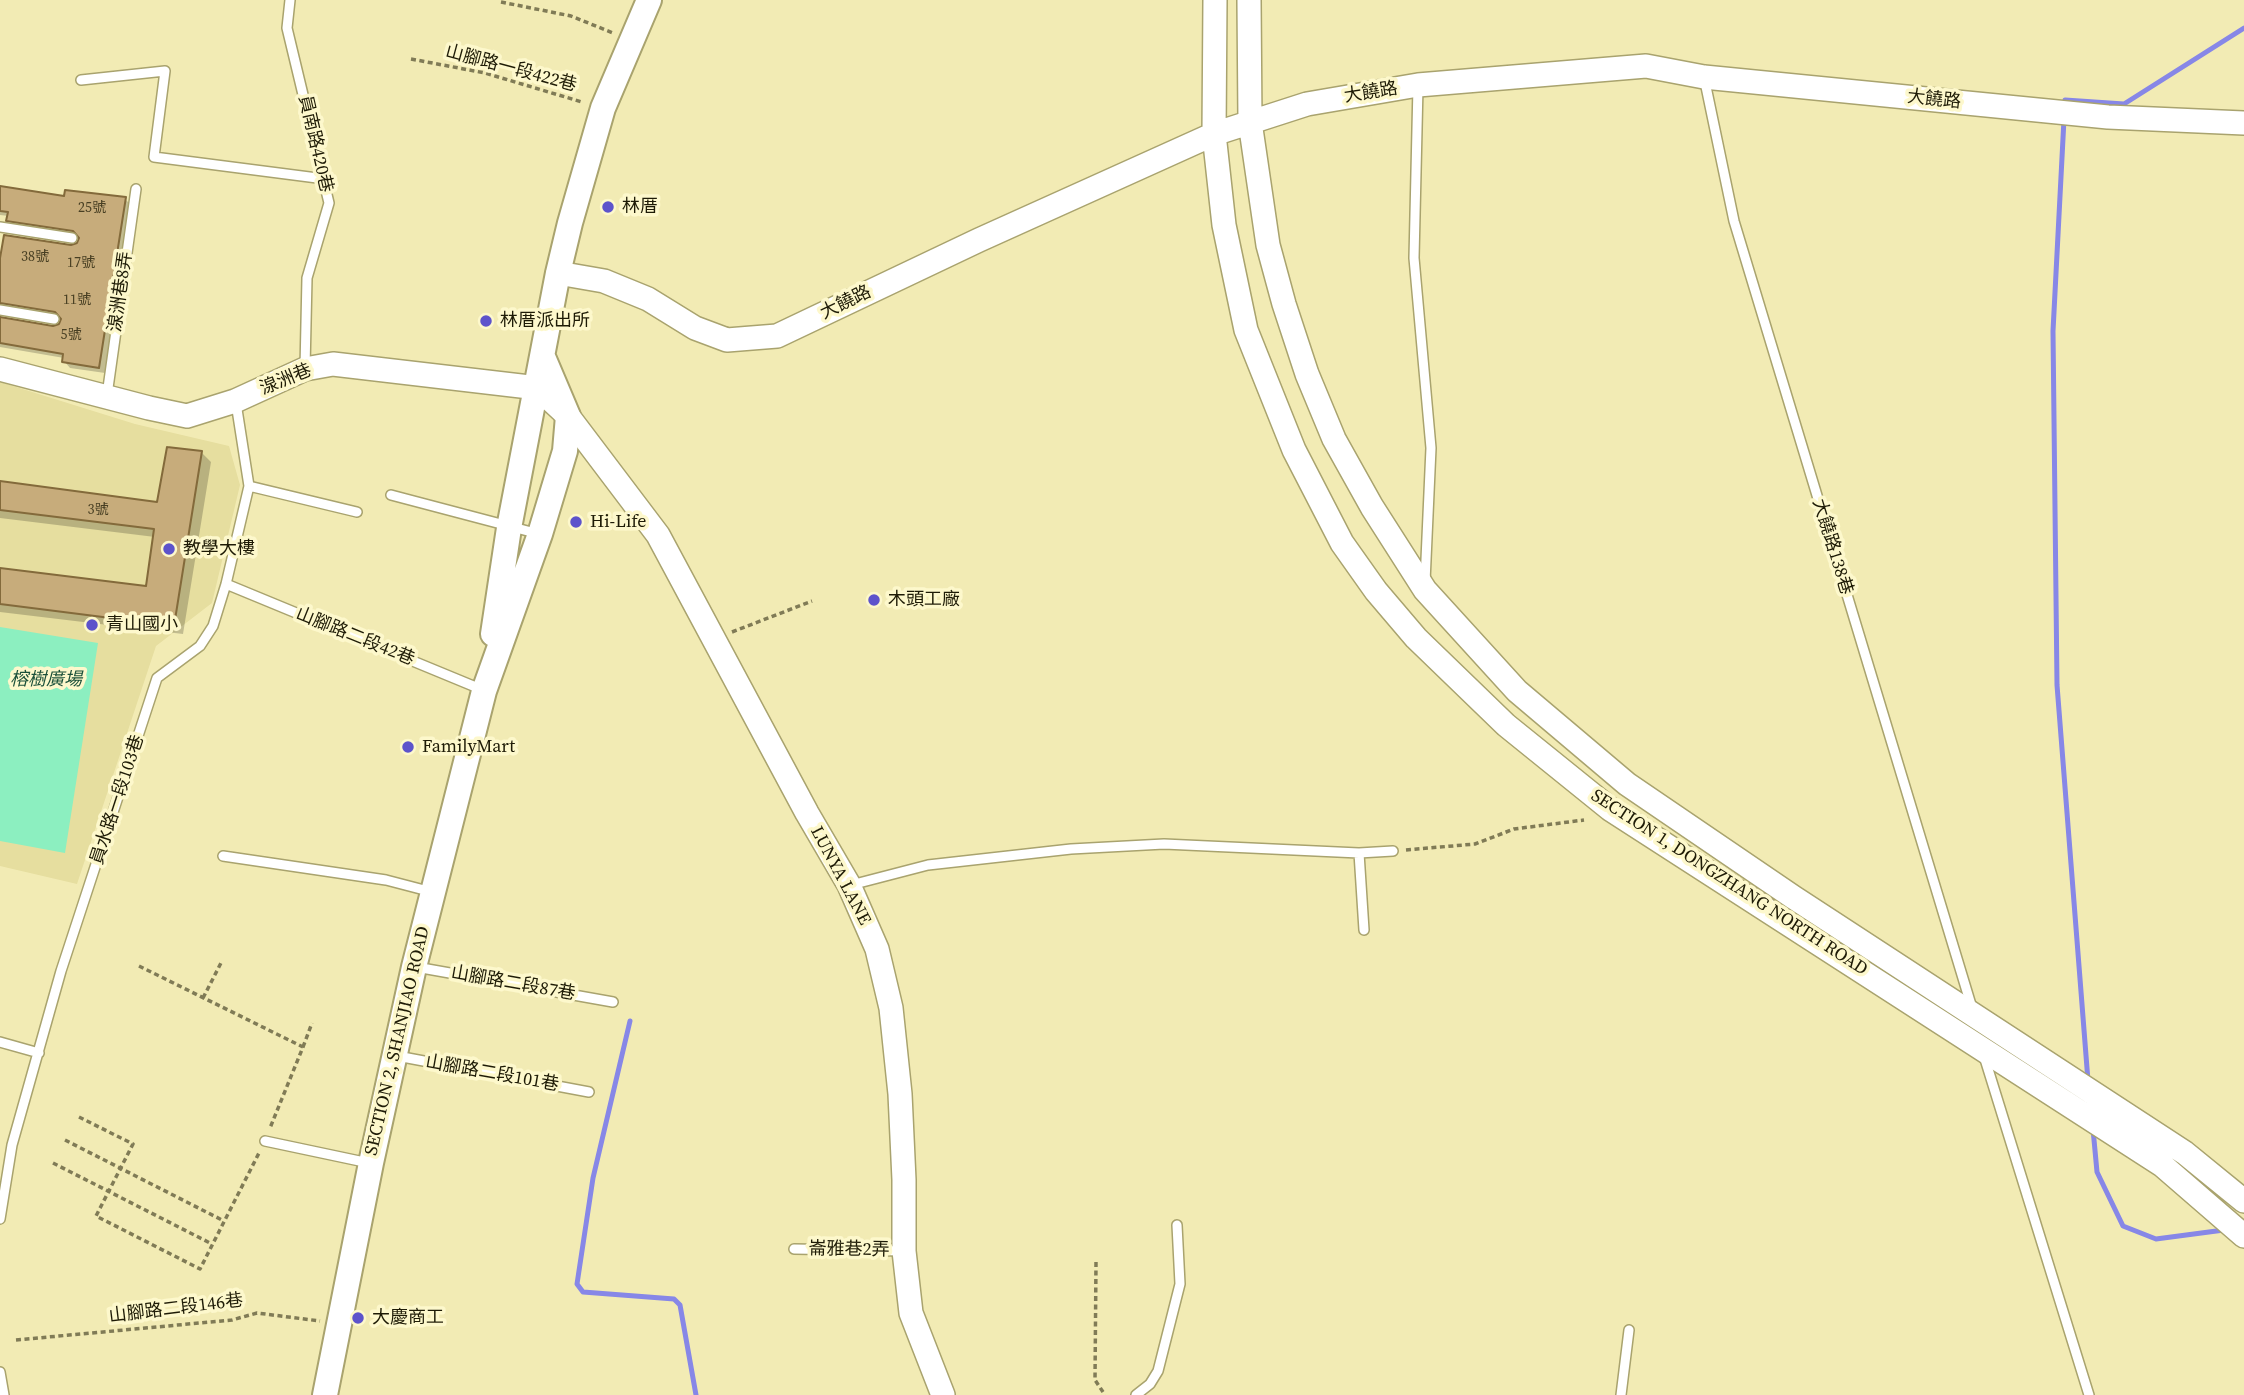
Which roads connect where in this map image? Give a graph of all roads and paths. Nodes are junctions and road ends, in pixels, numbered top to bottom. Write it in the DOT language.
graph roads {
  1 [pos="290,0"];
  2 [pos="649,0"];
  3 [pos="1215,0"];
  4 [pos="1249,0"];
  5 [pos="501,2"];
  6 [pos="632,40"];
  7 [pos="411,59"];
  8 [pos="1704,77"];
  9 [pos="81,80"];
  10 [pos="1419,85"];
  11 [pos="603,108"];
  12 [pos="1250,122"];
  13 [pos="2244,123"];
  14 [pos="1214,134"];
  15 [pos="325,179"];
  16 [pos="136,188"];
  17 [pos="0,227"];
  18 [pos="72,238"];
  19 [pos="558,273"];
  20 [pos="0,310"];
  21 [pos="54,319"];
  22 [pos="543,357"];
  23 [pos="0,369"];
  24 [pos="305,369"];
  25 [pos="538,388"];
  26 [pos="107,396"];
  27 [pos="235,401"];
  28 [pos="568,416"];
  29 [pos="249,486"];
  30 [pos="391,495"];
  31 [pos="357,512"];
  32 [pos="509,527"];
  33 [pos="540,534"];
  34 [pos="226,584"];
  35 [pos="1425,590"];
  36 [pos="812,601"];
  37 [pos="714,639"];
  38 [pos="484,691"];
  39 [pos="1584,820"];
  40 [pos="1393,851"];
  41 [pos="1359,853"];
  42 [pos="223,856"];
  43 [pos="849,885"];
  44 [pos="433,892"];
  45 [pos="1364,930"];
  46 [pos="222,961"];
  47 [pos="139,966"];
  48 [pos="414,967"];
  49 [pos="203,998"];
  50 [pos="613,1002"];
  51 [pos="1973,1013"];
  52 [pos="312,1023"];
  53 [pos="0,1042"];
  54 [pos="1981,1046"];
  55 [pos="303,1047"];
  56 [pos="39,1053"];
  57 [pos="395,1056"];
  58 [pos="589,1092"];
  59 [pos="79,1117"];
  60 [pos="65,1140"];
  61 [pos="265,1141"];
  62 [pos="53,1163"];
  63 [pos="370,1163"];
  64 [pos="121,1168"];
  65 [pos="109,1191"];
  66 [pos="2244,1200"];
  67 [pos="0,1219"];
  68 [pos="224,1221"];
  69 [pos="1177,1225"];
  70 [pos="2244,1236"];
  71 [pos="212,1244"];
  72 [pos="794,1249"];
  73 [pos="904,1251"];
  74 [pos="1096,1262"];
  75 [pos="339,1323"];
  76 [pos="1629,1330"];
  77 [pos="16,1340"];
  78 [pos="0,1372"];
  79 [pos="4,1395"];
  80 [pos="325,1395"];
  81 [pos="943,1395"];
  82 [pos="1105,1395"];
  83 [pos="1136,1395"];
  84 [pos="1621,1395"];
  85 [pos="2089,1395"];
  1 -- 15 [label="lane, 員南路420巷"];
  2 -- 6 [label="main road"];
  3 -- 14 [label="street, SECTION 1, DONGZHANG NORTH ROAD"];
  4 -- 12 [label="street, SECTION 1, DONGZHANG NORTH ROAD"];
  5 -- 6 [label="path"];
  6 -- 11 [label="main road"];
  7 -- 11 [label="path, 山腳路一段422巷"];
  8 -- 10 [label="street, 大饒路"];
  8 -- 13 [label="street, 大饒路"];
  8 -- 51 [label="lane, 大饒路138巷"];
  9 -- 15 [label="lane"];
  10 -- 12 [label="street, 大饒路"];
  10 -- 35 [label="lane"];
  11 -- 19 [label="main road"];
  12 -- 14 [label="street, 大饒路"];
  12 -- 35 [label="street, SECTION 1, DONGZHANG NORTH ROAD"];
  14 -- 19 [label="street, 大饒路"];
  14 -- 54 [label="street, SECTION 1, DONGZHANG NORTH ROAD"];
  15 -- 24 [label="lane, 員南路420巷"];
  16 -- 26 [label="lane, 湶洲巷8弄"];
  17 -- 18 [label="lane"];
  19 -- 22 [label="main road"];
  20 -- 21 [label="lane"];
  22 -- 25 [label="main road, SECTION 2, SHANJIAO ROAD"];
  22 -- 28 [label="main road, SECTION 2, SHANJIAO ROAD"];
  23 -- 26 [label="street, 湶洲巷"];
  24 -- 25 [label="street, 湶洲巷"];
  24 -- 27 [label="street, 湶洲巷"];
  25 -- 28 [label="street"];
  25 -- 32 [label="main road, SECTION 2, SHANJIAO ROAD"];
  26 -- 27 [label="street, 湶洲巷"];
  27 -- 29 [label="lane, 員水路一段103巷"];
  28 -- 33 [label="main road, SECTION 2, SHANJIAO ROAD"];
  28 -- 37 [label="street, LUNYA LANE"];
  29 -- 31 [label="lane"];
  29 -- 34 [label="lane, 員水路一段103巷"];
  30 -- 32 [label="lane"];
  32 -- 33 [label="lane"];
  32 -- 38 [label="main road, SECTION 2, SHANJIAO ROAD"];
  33 -- 38 [label="main road, SECTION 2, SHANJIAO ROAD"];
  34 -- 38 [label="lane, 山腳路二段42巷"];
  34 -- 56 [label="lane, 員水路一段103巷"];
  35 -- 51 [label="street, SECTION 1, DONGZHANG NORTH ROAD"];
  36 -- 37 [label="path"];
  37 -- 43 [label="street, LUNYA LANE"];
  38 -- 44 [label="main road, SECTION 2, SHANJIAO ROAD"];
  39 -- 40 [label="path"];
  40 -- 41 [label="lane"];
  41 -- 43 [label="lane"];
  41 -- 45 [label="lane"];
  42 -- 44 [label="lane"];
  43 -- 73 [label="street, LUNYA LANE"];
  44 -- 48 [label="main road, SECTION 2, SHANJIAO ROAD"];
  46 -- 49 [label="path"];
  47 -- 49 [label="path"];
  48 -- 50 [label="lane, 山腳路二段87巷"];
  48 -- 57 [label="main road, SECTION 2, SHANJIAO ROAD"];
  49 -- 55 [label="path"];
  51 -- 54 [label="lane, 大饒路138巷"];
  51 -- 66 [label="street, SECTION 1, DONGZHANG NORTH ROAD"];
  52 -- 55 [label="path"];
  53 -- 56 [label="lane"];
  54 -- 70 [label="street, SECTION 1, DONGZHANG NORTH ROAD"];
  54 -- 85 [label="lane, 大饒路138巷"];
  55 -- 61 [label="path"];
  56 -- 67 [label="lane, 員水路一段103巷"];
  57 -- 58 [label="lane, 山腳路二段101巷"];
  57 -- 63 [label="main road, SECTION 2, SHANJIAO ROAD"];
  59 -- 64 [label="path"];
  60 -- 64 [label="path"];
  61 -- 63 [label="lane"];
  61 -- 68 [label="path"];
  62 -- 65 [label="path"];
  63 -- 75 [label="main road, SECTION 2, SHANJIAO ROAD"];
  64 -- 65 [label="path"];
  64 -- 68 [label="path"];
  65 -- 71 [label="path"];
  65 -- 71 [label="path"];
  68 -- 71 [label="path"];
  69 -- 83 [label="lane"];
  72 -- 73 [label="lane, 崙雅巷2弄"];
  73 -- 81 [label="street, LUNYA LANE"];
  74 -- 82 [label="path"];
  75 -- 77 [label="path, 山腳路二段146巷"];
  75 -- 80 [label="main road, SECTION 2, SHANJIAO ROAD"];
  76 -- 84 [label="lane"];
  78 -- 79 [label="lane"];
}
